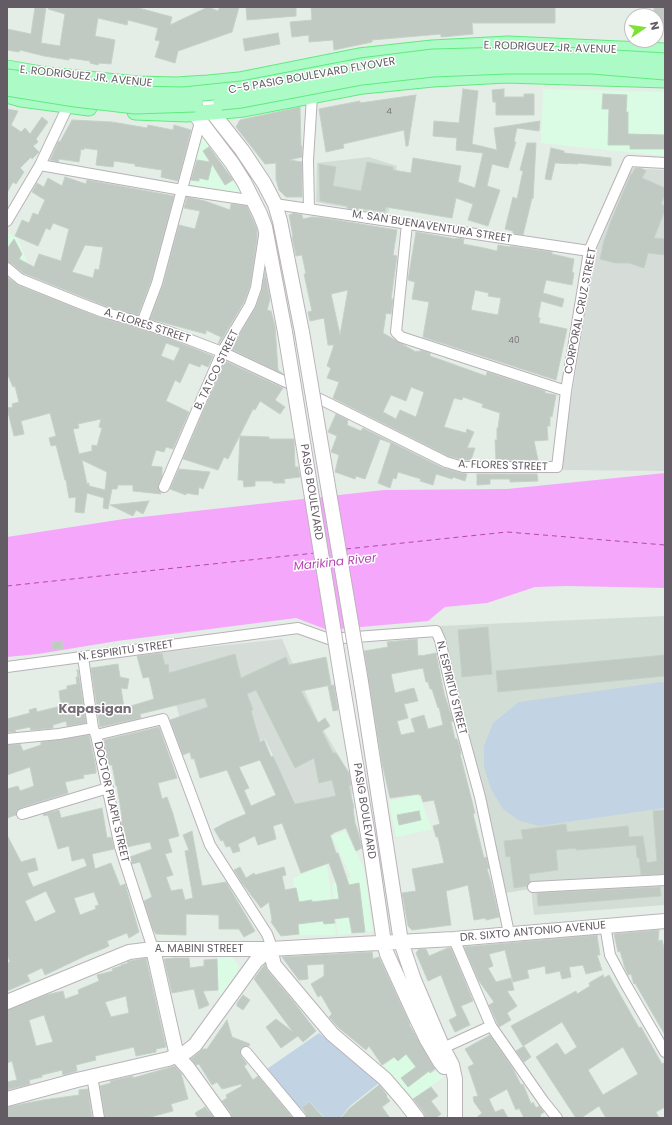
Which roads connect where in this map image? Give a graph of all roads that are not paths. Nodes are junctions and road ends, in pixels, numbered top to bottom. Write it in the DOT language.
graph roads {
  1 [pos="665,52"];
  2 [pos="665,61"];
  3 [pos="315,65"];
  4 [pos="7,68"];
  5 [pos="27,72"];
  6 [pos="665,72"];
  7 [pos="7,77"];
  8 [pos="665,80"];
  9 [pos="190,84"];
  10 [pos="205,84"];
  11 [pos="7,88"];
  12 [pos="316,95"];
  13 [pos="14,97"];
  14 [pos="68,106"];
  15 [pos="212,112"];
  16 [pos="197,118"];
  17 [pos="665,163"];
  18 [pos="40,165"];
  19 [pos="182,190"];
  20 [pos="255,201"];
  21 [pos="274,204"];
  22 [pos="309,208"];
  23 [pos="7,221"];
  24 [pos="407,224"];
  25 [pos="265,227"];
  26 [pos="589,251"];
  27 [pos="7,268"];
  28 [pos="142,323"];
  29 [pos="222,352"];
  30 [pos="288,383"];
  31 [pos="566,391"];
  32 [pos="320,399"];
  33 [pos="557,467"];
  34 [pos="164,487"];
  35 [pos="83,657"];
  36 [pos="7,667"];
  37 [pos="94,732"];
  38 [pos="7,739"];
  39 [pos="108,788"];
  40 [pos="22,814"];
  41 [pos="665,880"];
  42 [pos="533,887"];
  43 [pos="665,921"];
  44 [pos="605,925"];
  45 [pos="509,933"];
  46 [pos="454,939"];
  47 [pos="400,942"];
  48 [pos="384,943"];
  49 [pos="154,949"];
  50 [pos="270,949"];
  51 [pos="7,1002"];
  52 [pos="491,1026"];
  53 [pos="443,1048"];
  54 [pos="246,1052"];
  55 [pos="665,1052"];
  56 [pos="177,1056"];
  57 [pos="92,1076"];
  58 [pos="455,1079"];
  59 [pos="7,1099"];
  60 [pos="552,1117"];
  61 [pos="99,1118"];
  62 [pos="224,1118"];
  63 [pos="301,1118"];
  64 [pos="417,1118"];
  65 [pos="456,1118"];
  1 -- 3 [label="main road, E. RODRIGUEZ JR. AVENUE"];
  2 -- 7 [label="main road, C-5 PASIG BOULEVARD FLYOVER, bridge"];
  3 -- 10 [label="main road, E. RODRIGUEZ JR. AVENUE"];
  3 -- 12 [label="main road"];
  4 -- 5 [label="main road, E. RODRIGUEZ JR. AVENUE"];
  5 -- 9 [label="main road, E. RODRIGUEZ JR. AVENUE"];
  5 -- 13 [label="main road"];
  6 -- 11 [label="main road, C-5 PASIG BOULEVARD FLYOVER, bridge"];
  8 -- 12 [label="main road"];
  9 -- 10 [label="main road, E. RODRIGUEZ JR. AVENUE"];
  9 -- 16 [label="main road"];
  10 -- 15 [label="main road, PASIG BOULEVARD"];
  12 -- 15 [label="main road"];
  12 -- 22 [label="street"];
  13 -- 14 [label="main road"];
  14 -- 16 [label="main road"];
  14 -- 18 [label="street"];
  15 -- 16 [label="main road"];
  15 -- 21 [label="main road, PASIG BOULEVARD"];
  16 -- 19 [label="street"];
  16 -- 20 [label="main road, PASIG BOULEVARD"];
  17 -- 26 [label="street, CORPORAL CRUZ STREET"];
  18 -- 19 [label="street"];
  18 -- 23 [label="street"];
  19 -- 20 [label="street"];
  19 -- 28 [label="street"];
  20 -- 25 [label="main road, PASIG BOULEVARD"];
  21 -- 22 [label="street, M. SAN BUENAVENTURA STREET"];
  21 -- 47 [label="main road, PASIG BOULEVARD, bridge"];
  22 -- 24 [label="street, M. SAN BUENAVENTURA STREET"];
  24 -- 26 [label="street, M. SAN BUENAVENTURA STREET"];
  24 -- 31 [label="street"];
  25 -- 29 [label="street, B. TATCO STREET"];
  25 -- 48 [label="main road, PASIG BOULEVARD, bridge"];
  26 -- 31 [label="street, CORPORAL CRUZ STREET"];
  27 -- 28 [label="street, A. FLORES STREET"];
  28 -- 29 [label="street, A. FLORES STREET"];
  29 -- 30 [label="street, A. FLORES STREET"];
  29 -- 34 [label="street, B. TATCO STREET"];
  31 -- 33 [label="street, CORPORAL CRUZ STREET"];
  32 -- 33 [label="street, A. FLORES STREET"];
  35 -- 36 [label="street, N. ESPIRITU STREET"];
  35 -- 37 [label="street, DOCTOR PILAPIL STREET"];
  35 -- 45 [label="street, N. ESPIRITU STREET"];
  37 -- 38 [label="street"];
  37 -- 39 [label="street, DOCTOR PILAPIL STREET"];
  37 -- 50 [label="street"];
  39 -- 40 [label="street"];
  39 -- 49 [label="street, DOCTOR PILAPIL STREET"];
  41 -- 42 [label="street"];
  43 -- 44 [label="main road, DR. SIXTO ANTONIO AVENUE"];
  44 -- 45 [label="main road, DR. SIXTO ANTONIO AVENUE"];
  44 -- 55 [label="street"];
  45 -- 46 [label="main road, DR. SIXTO ANTONIO AVENUE"];
  46 -- 47 [label="main road, DR. SIXTO ANTONIO AVENUE"];
  46 -- 52 [label="street"];
  47 -- 48 [label="main road, A. MABINI STREET"];
  47 -- 53 [label="main road, PASIG BOULEVARD"];
  48 -- 50 [label="main road, A. MABINI STREET"];
  48 -- 58 [label="main road, PASIG BOULEVARD"];
  49 -- 50 [label="main road, A. MABINI STREET"];
  49 -- 51 [label="main road, A. MABINI STREET"];
  49 -- 56 [label="main road, DOCTOR PILAPIL STREET"];
  50 -- 56 [label="main road"];
  50 -- 64 [label="main road"];
  52 -- 53 [label="street"];
  52 -- 60 [label="street"];
  53 -- 58 [label="main road, PASIG BOULEVARD"];
  54 -- 63 [label="street"];
  56 -- 57 [label="main road"];
  56 -- 62 [label="main road, DOCTOR PILAPIL STREET"];
  57 -- 59 [label="main road"];
  57 -- 61 [label="street"];
  58 -- 65 [label="main road, PASIG BOULEVARD"];
}
